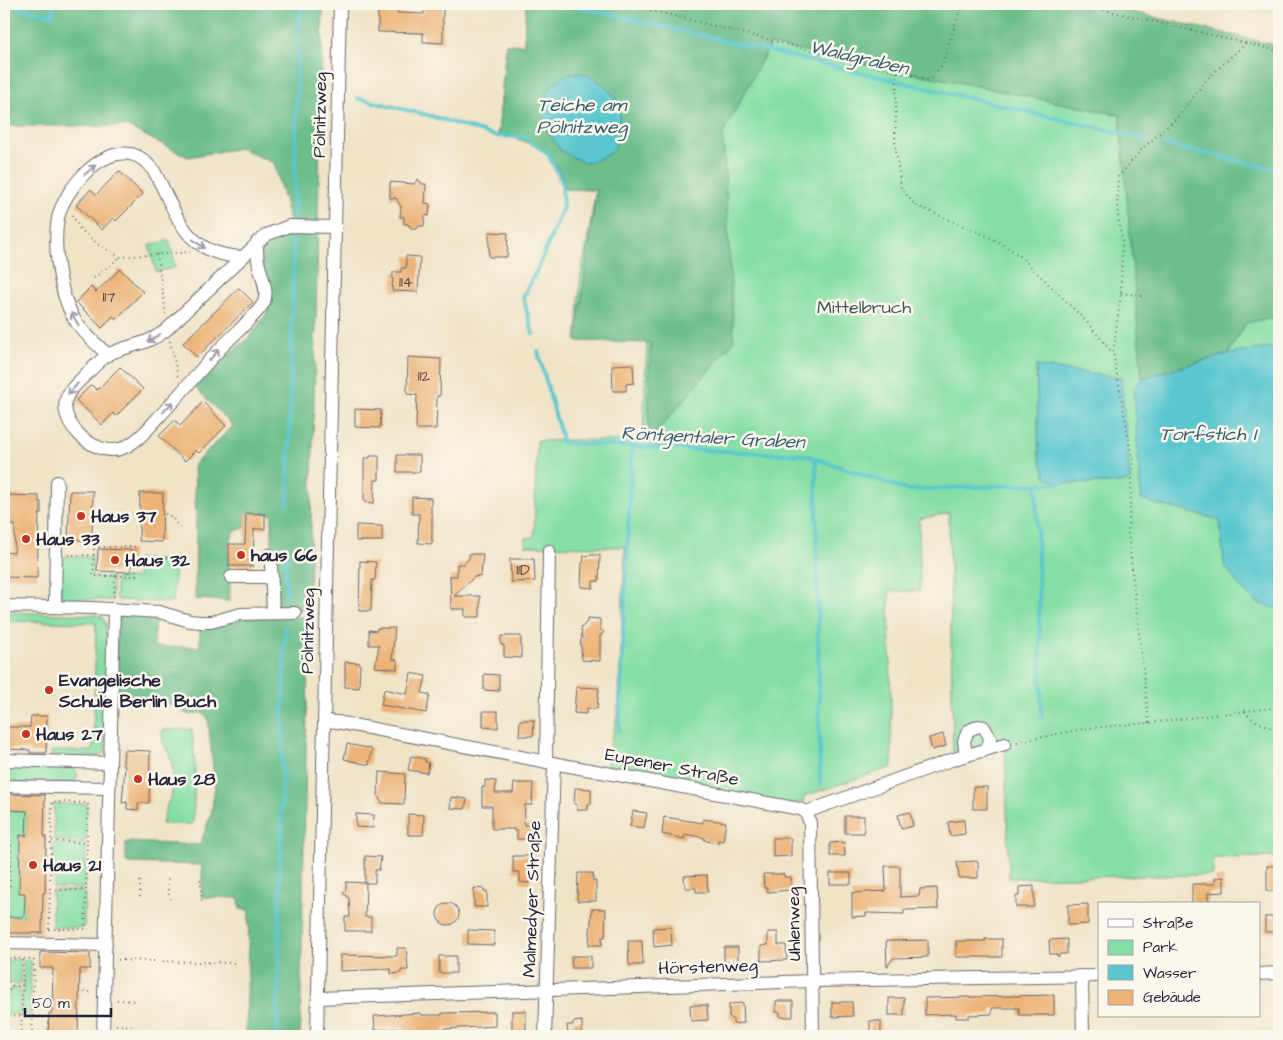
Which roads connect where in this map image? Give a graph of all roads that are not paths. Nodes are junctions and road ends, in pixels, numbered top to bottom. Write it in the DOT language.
graph roads {
  1 [pos="340,4"];
  2 [pos="335,227"];
  3 [pos="257,242"];
  4 [pos="241,257"];
  5 [pos="108,355"];
  6 [pos="57,482"];
  7 [pos="549,552"];
  8 [pos="269,555"];
  9 [pos="231,577"];
  10 [pos="272,577"];
  11 [pos="4,606"];
  12 [pos="56,607"];
  13 [pos="114,609"];
  14 [pos="273,613"];
  15 [pos="295,613"];
  16 [pos="324,721"];
  17 [pos="1005,744"];
  18 [pos="983,750"];
  19 [pos="966,756"];
  20 [pos="4,760"];
  21 [pos="110,763"];
  22 [pos="550,763"];
  23 [pos="4,786"];
  24 [pos="109,788"];
  25 [pos="806,812"];
  26 [pos="4,943"];
  27 [pos="106,945"];
  28 [pos="1279,973"];
  29 [pos="1260,974"];
  30 [pos="1082,976"];
  31 [pos="1098,976"];
  32 [pos="812,981"];
  33 [pos="546,989"];
  34 [pos="318,998"];
  35 [pos="104,1031"];
  36 [pos="317,1036"];
  37 [pos="545,1036"];
  38 [pos="813,1036"];
  39 [pos="1083,1036"];
  1 -- 2 [label="street, Pölnitzweg"];
  2 -- 3 [label="street"];
  2 -- 16 [label="street, Pölnitzweg"];
  3 -- 4 [label="street"];
  5 -- 3 [label="street, one-way"];
  4 -- 5 [label="street, one-way"];
  5 -- 4 [label="street, one-way"];
  6 -- 12 [label="street"];
  7 -- 22 [label="street, Malmedyer Straße"];
  8 -- 10 [label="street"];
  9 -- 10 [label="street"];
  10 -- 14 [label="street"];
  11 -- 12 [label="street"];
  12 -- 13 [label="street"];
  13 -- 14 [label="street"];
  13 -- 21 [label="street"];
  14 -- 15 [label="street"];
  16 -- 22 [label="street, Eupener Straße"];
  16 -- 34 [label="street, Pölnitzweg"];
  17 -- 18 [label="street"];
  18 -- 19 [label="street"];
  18 -- 19 [label="street"];
  19 -- 25 [label="street"];
  20 -- 21 [label="street"];
  21 -- 24 [label="street"];
  22 -- 25 [label="street, Eupener Straße"];
  22 -- 33 [label="street, Malmedyer Straße"];
  23 -- 24 [label="street"];
  24 -- 27 [label="street"];
  25 -- 32 [label="street, Uhlenweg"];
  26 -- 27 [label="street"];
  27 -- 35 [label="street"];
  28 -- 29 [label="street"];
  30 -- 31 [label="street, Hörstenweg"];
  30 -- 32 [label="street, Hörstenweg"];
  30 -- 39 [label="street"];
  32 -- 33 [label="street, Hörstenweg"];
  32 -- 38 [label="street, Uhlenweg"];
  33 -- 34 [label="street, Hörstenweg"];
  33 -- 37 [label="street, Malmedyer Straße"];
  34 -- 36 [label="street, Pölnitzweg"];
}
